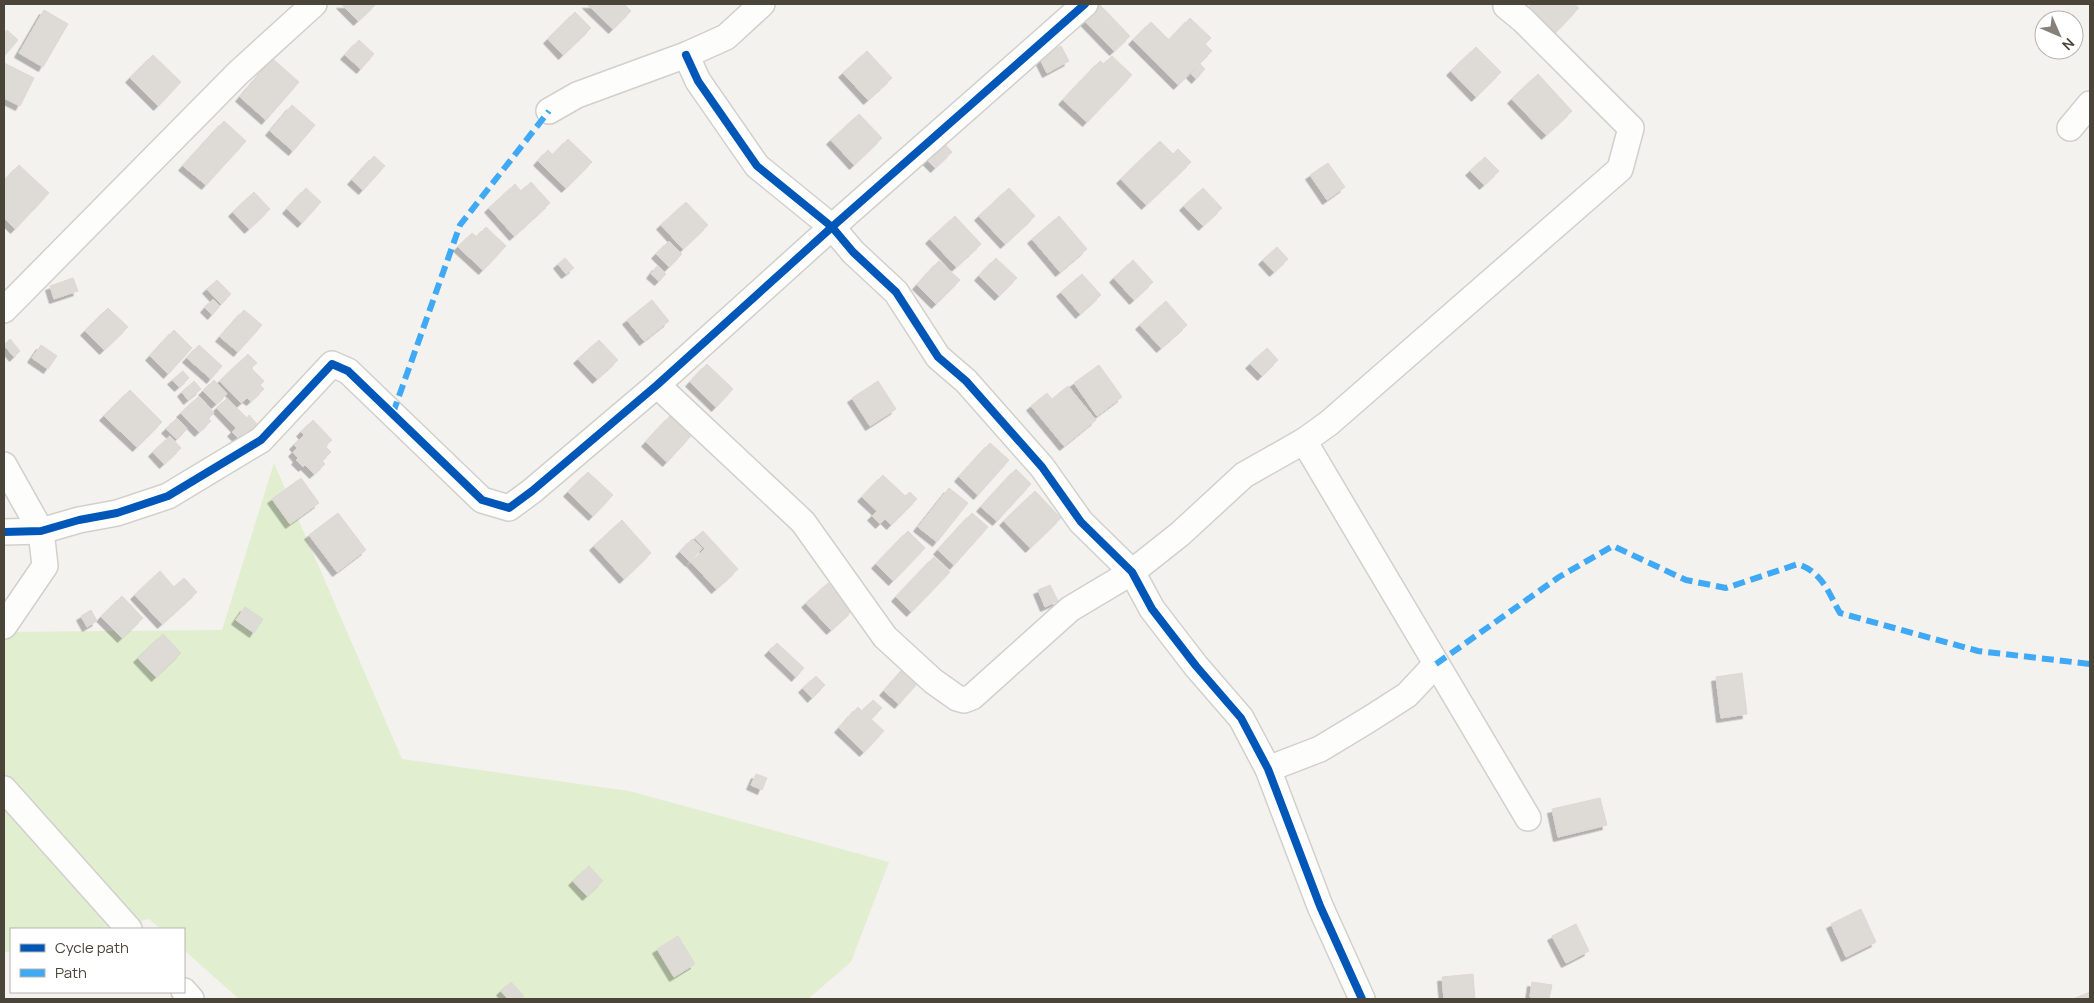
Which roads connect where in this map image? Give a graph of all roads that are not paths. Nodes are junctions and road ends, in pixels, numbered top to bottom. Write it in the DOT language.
graph roads {
  1 [pos="314,4"];
  2 [pos="762,4"];
  3 [pos="1085,4"];
  4 [pos="1508,4"];
  5 [pos="686,55"];
  6 [pos="2090,104"];
  7 [pos="549,111"];
  8 [pos="2070,128"];
  9 [pos="832,227"];
  10 [pos="4,310"];
  11 [pos="657,385"];
  12 [pos="1304,442"];
  13 [pos="4,465"];
  14 [pos="41,530"];
  15 [pos="4,532"];
  16 [pos="1132,572"];
  17 [pos="4,626"];
  18 [pos="1436,664"];
  19 [pos="1268,768"];
  20 [pos="4,789"];
  21 [pos="1528,818"];
  22 [pos="128,928"];
  23 [pos="1362,999"];
  1 -- 10 [label="street"];
  2 -- 5 [label="street"];
  3 -- 9 [label="street"];
  4 -- 12 [label="street"];
  5 -- 7 [label="street"];
  5 -- 9 [label="street"];
  6 -- 8 [label="street"];
  9 -- 11 [label="street"];
  9 -- 16 [label="street"];
  11 -- 14 [label="street"];
  11 -- 16 [label="street"];
  12 -- 16 [label="street"];
  12 -- 18 [label="street"];
  13 -- 14 [label="street"];
  14 -- 15 [label="street"];
  14 -- 17 [label="street"];
  16 -- 19 [label="street"];
  18 -- 19 [label="street"];
  18 -- 21 [label="street"];
  19 -- 23 [label="street"];
  20 -- 22 [label="street"];
}
